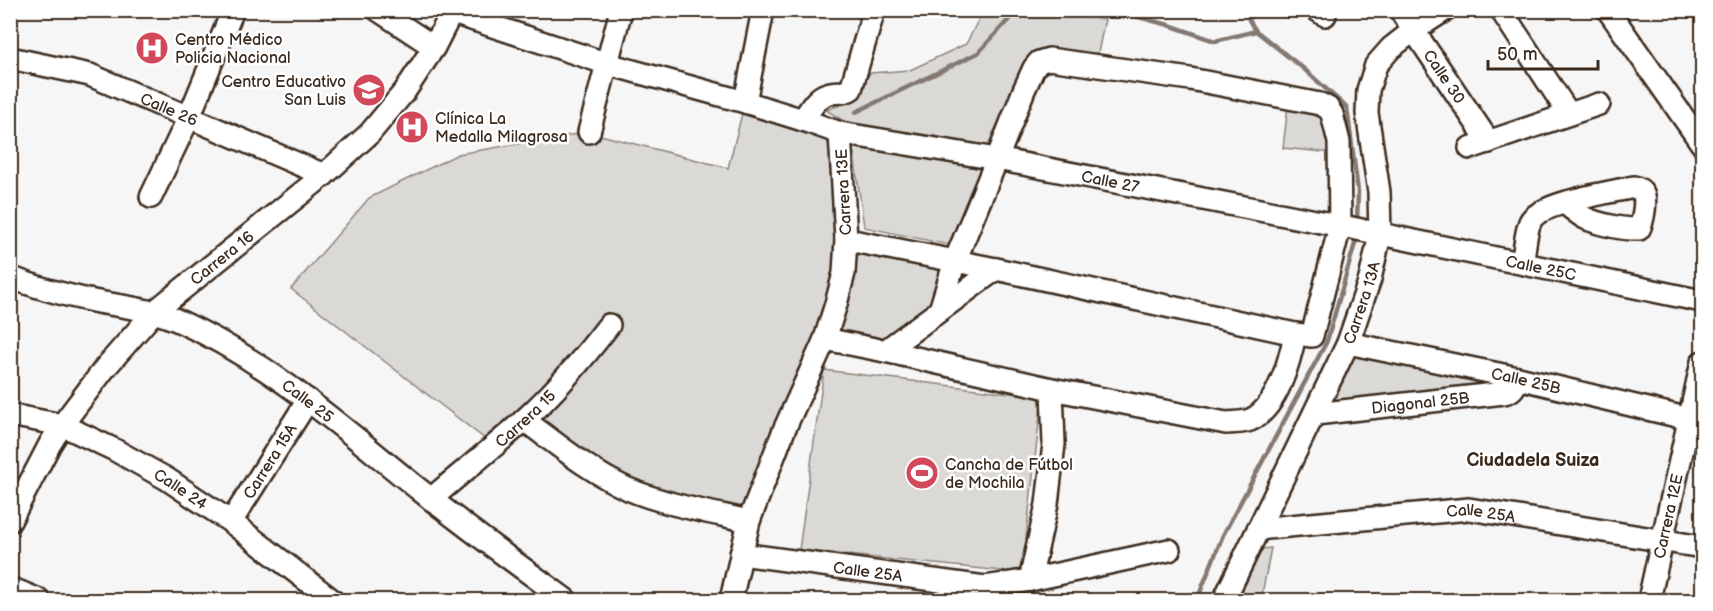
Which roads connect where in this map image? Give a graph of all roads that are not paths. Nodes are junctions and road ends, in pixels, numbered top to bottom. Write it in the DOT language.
graph roads {
  1 [pos="233,10"];
  2 [pos="378,10"];
  3 [pos="621,10"];
  4 [pos="763,10"];
  5 [pos="874,10"];
  6 [pos="1400,10"];
  7 [pos="1445,10"];
  8 [pos="1501,10"];
  9 [pos="1608,10"];
  10 [pos="453,12"];
  11 [pos="1414,30"];
  12 [pos="434,47"];
  13 [pos="10,58"];
  14 [pos="608,64"];
  15 [pos="745,102"];
  16 [pos="1599,104"];
  17 [pos="1569,114"];
  18 [pos="189,117"];
  19 [pos="803,120"];
  20 [pos="589,132"];
  21 [pos="840,134"];
  22 [pos="1702,144"];
  23 [pos="997,159"];
  24 [pos="324,176"];
  25 [pos="151,197"];
  26 [pos="1565,203"];
  27 [pos="1360,230"];
  28 [pos="846,239"];
  29 [pos="955,261"];
  30 [pos="1522,264"];
  31 [pos="996,269"];
  32 [pos="10,277"];
  33 [pos="1702,301"];
  34 [pos="940,310"];
  35 [pos="154,312"];
  36 [pos="609,325"];
  37 [pos="1295,334"];
  38 [pos="825,339"];
  39 [pos="1348,344"];
  40 [pos="885,351"];
  41 [pos="1702,362"];
  42 [pos="1518,378"];
  43 [pos="1052,389"];
  44 [pos="308,400"];
  45 [pos="1315,414"];
  46 [pos="10,415"];
  47 [pos="524,420"];
  48 [pos="1696,421"];
  49 [pos="62,425"];
  50 [pos="431,499"];
  51 [pos="10,521"];
  52 [pos="749,521"];
  53 [pos="231,522"];
  54 [pos="1258,529"];
  55 [pos="1662,540"];
  56 [pos="1702,547"];
  57 [pos="1169,550"];
  58 [pos="741,554"];
  59 [pos="1030,580"];
  60 [pos="10,588"];
  61 [pos="39,600"];
  62 [pos="332,600"];
  63 [pos="566,600"];
  64 [pos="731,600"];
  65 [pos="1224,600"];
  66 [pos="1649,600"];
  1 -- 18 [label="street"];
  2 -- 12 [label="street"];
  3 -- 14 [label="street"];
  4 -- 15 [label="street"];
  5 -- 19 [label="street"];
  6 -- 11 [label="street, Calle 30"];
  7 -- 11 [label="street, Carrera 13A"];
  8 -- 17 [label="street"];
  9 -- 22 [label="street"];
  10 -- 12 [label="street, Carrera 16"];
  10 -- 14 [label="street, Carrera 13E"];
  11 -- 17 [label="street, Calle 30"];
  11 -- 27 [label="street, Carrera 13A"];
  12 -- 24 [label="street, Carrera 16"];
  13 -- 18 [label="street, Calle 26"];
  14 -- 15 [label="street, Carrera 13E"];
  14 -- 20 [label="street"];
  15 -- 19 [label="street, Carrera 13E"];
  16 -- 17 [label="street"];
  18 -- 24 [label="street, Calle 26"];
  18 -- 25 [label="street"];
  19 -- 21 [label="street, Carrera 13E"];
  21 -- 23 [label="street, Calle 27"];
  21 -- 28 [label="street, Carrera 13E"];
  23 -- 27 [label="street, Calle 27"];
  23 -- 27 [label="street"];
  23 -- 29 [label="street"];
  24 -- 35 [label="street, Carrera 16"];
  26 -- 30 [label="street"];
  27 -- 30 [label="street, Calle 25C"];
  27 -- 37 [label="street"];
  27 -- 39 [label="street, Carrera 13A"];
  28 -- 29 [label="street"];
  28 -- 38 [label="street, Carrera 13E"];
  29 -- 31 [label="street"];
  29 -- 34 [label="street"];
  30 -- 33 [label="street, Calle 25C"];
  31 -- 34 [label="street"];
  31 -- 37 [label="street"];
  32 -- 35 [label="street, Calle 25"];
  34 -- 40 [label="street"];
  35 -- 44 [label="street, Calle 25"];
  35 -- 49 [label="street, Carrera 16"];
  36 -- 47 [label="street, Carrera 15"];
  37 -- 43 [label="street"];
  38 -- 40 [label="street"];
  38 -- 52 [label="street, Carrera 13E"];
  39 -- 42 [label="street, Calle 25B"];
  39 -- 45 [label="street, Carrera 13A"];
  40 -- 43 [label="street"];
  41 -- 48 [label="street, Carrera 12E"];
  42 -- 45 [label="street, Diagonal 25B"];
  42 -- 48 [label="street, Calle 25B"];
  43 -- 59 [label="street"];
  44 -- 50 [label="street, Calle 25"];
  44 -- 53 [label="street, Carrera 15A"];
  45 -- 54 [label="street, Carrera 13A"];
  46 -- 49 [label="street, Calle 24"];
  47 -- 50 [label="street, Carrera 15"];
  47 -- 52 [label="street"];
  48 -- 55 [label="street, Carrera 12E"];
  49 -- 51 [label="street, Carrera 16"];
  49 -- 53 [label="street, Calle 24"];
  50 -- 63 [label="street, Calle 25"];
  52 -- 58 [label="street, Carrera 13E"];
  53 -- 62 [label="street, Calle 24"];
  54 -- 55 [label="street, Calle 25A"];
  54 -- 65 [label="street, Carrera 13A"];
  55 -- 56 [label="street, Calle 25A"];
  55 -- 66 [label="street, Carrera 12E"];
  57 -- 59 [label="street, Calle 25A"];
  58 -- 59 [label="street, Calle 25A"];
  58 -- 64 [label="street, Carrera 13E"];
  60 -- 61 [label="street"];
}
